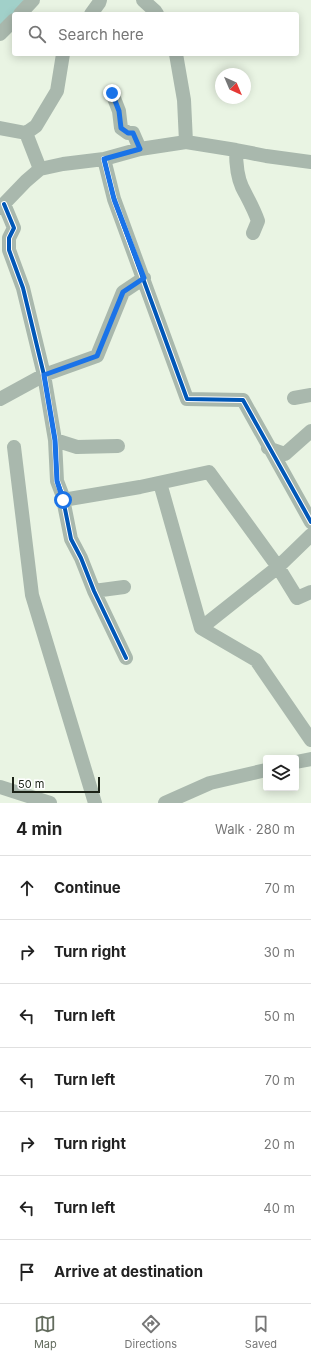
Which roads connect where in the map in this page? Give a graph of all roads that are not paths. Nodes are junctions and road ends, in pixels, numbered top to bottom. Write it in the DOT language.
graph roads {
  1 [pos="33,0"];
  2 [pos="100,0"];
  3 [pos="144,0"];
  4 [pos="157,8"];
  5 [pos="22,12"];
  6 [pos="93,12"];
  7 [pos="12,22"];
  8 [pos="0,34"];
  9 [pos="63,56"];
  10 [pos="176,56"];
  11 [pos="112,93"];
  12 [pos="0,128"];
  13 [pos="26,133"];
  14 [pos="186,142"];
  15 [pos="140,149"];
  16 [pos="236,150"];
  17 [pos="104,159"];
  18 [pos="311,162"];
  19 [pos="40,169"];
  20 [pos="2,206"];
  21 [pos="253,233"];
  22 [pos="144,278"];
  23 [pos="44,375"];
  24 [pos="311,395"];
  25 [pos="294,398"];
  26 [pos="0,399"];
  27 [pos="311,431"];
  28 [pos="55,440"];
  29 [pos="118,446"];
  30 [pos="14,447"];
  31 [pos="268,448"];
  32 [pos="160,483"];
  33 [pos="63,500"];
  34 [pos="311,522"];
  35 [pos="311,535"];
  36 [pos="278,567"];
  37 [pos="124,587"];
  38 [pos="94,591"];
  39 [pos="311,592"];
  40 [pos="201,628"];
  41 [pos="126,658"];
  42 [pos="311,740"];
  43 [pos="311,759"];
  44 [pos="299,761"];
  45 [pos="263,771"];
  46 [pos="0,787"];
  47 [pos="50,803"];
  48 [pos="95,803"];
  49 [pos="165,803"];
  1 -- 5 [label="street"];
  2 -- 6 [label="street"];
  3 -- 4 [label="street"];
  7 -- 8 [label="street"];
  9 -- 13 [label="street"];
  10 -- 14 [label="street"];
  11 -- 15 [label="street"];
  12 -- 13 [label="street"];
  13 -- 19 [label="street"];
  14 -- 15 [label="street"];
  14 -- 16 [label="street"];
  15 -- 17 [label="street"];
  16 -- 18 [label="street"];
  16 -- 21 [label="street"];
  17 -- 19 [label="street"];
  17 -- 22 [label="street"];
  19 -- 20 [label="street"];
  20 -- 23 [label="street"];
  22 -- 23 [label="street"];
  22 -- 31 [label="street"];
  23 -- 26 [label="street"];
  23 -- 28 [label="street"];
  24 -- 25 [label="street"];
  27 -- 31 [label="street"];
  28 -- 29 [label="street"];
  28 -- 33 [label="street"];
  30 -- 48 [label="street"];
  31 -- 34 [label="street"];
  32 -- 33 [label="street"];
  32 -- 36 [label="street"];
  32 -- 40 [label="street"];
  33 -- 38 [label="street"];
  35 -- 36 [label="street"];
  36 -- 39 [label="street"];
  36 -- 40 [label="street"];
  37 -- 38 [label="street"];
  38 -- 41 [label="street"];
  40 -- 42 [label="street"];
  43 -- 44 [label="street"];
  45 -- 49 [label="street"];
  46 -- 47 [label="street"];
}
